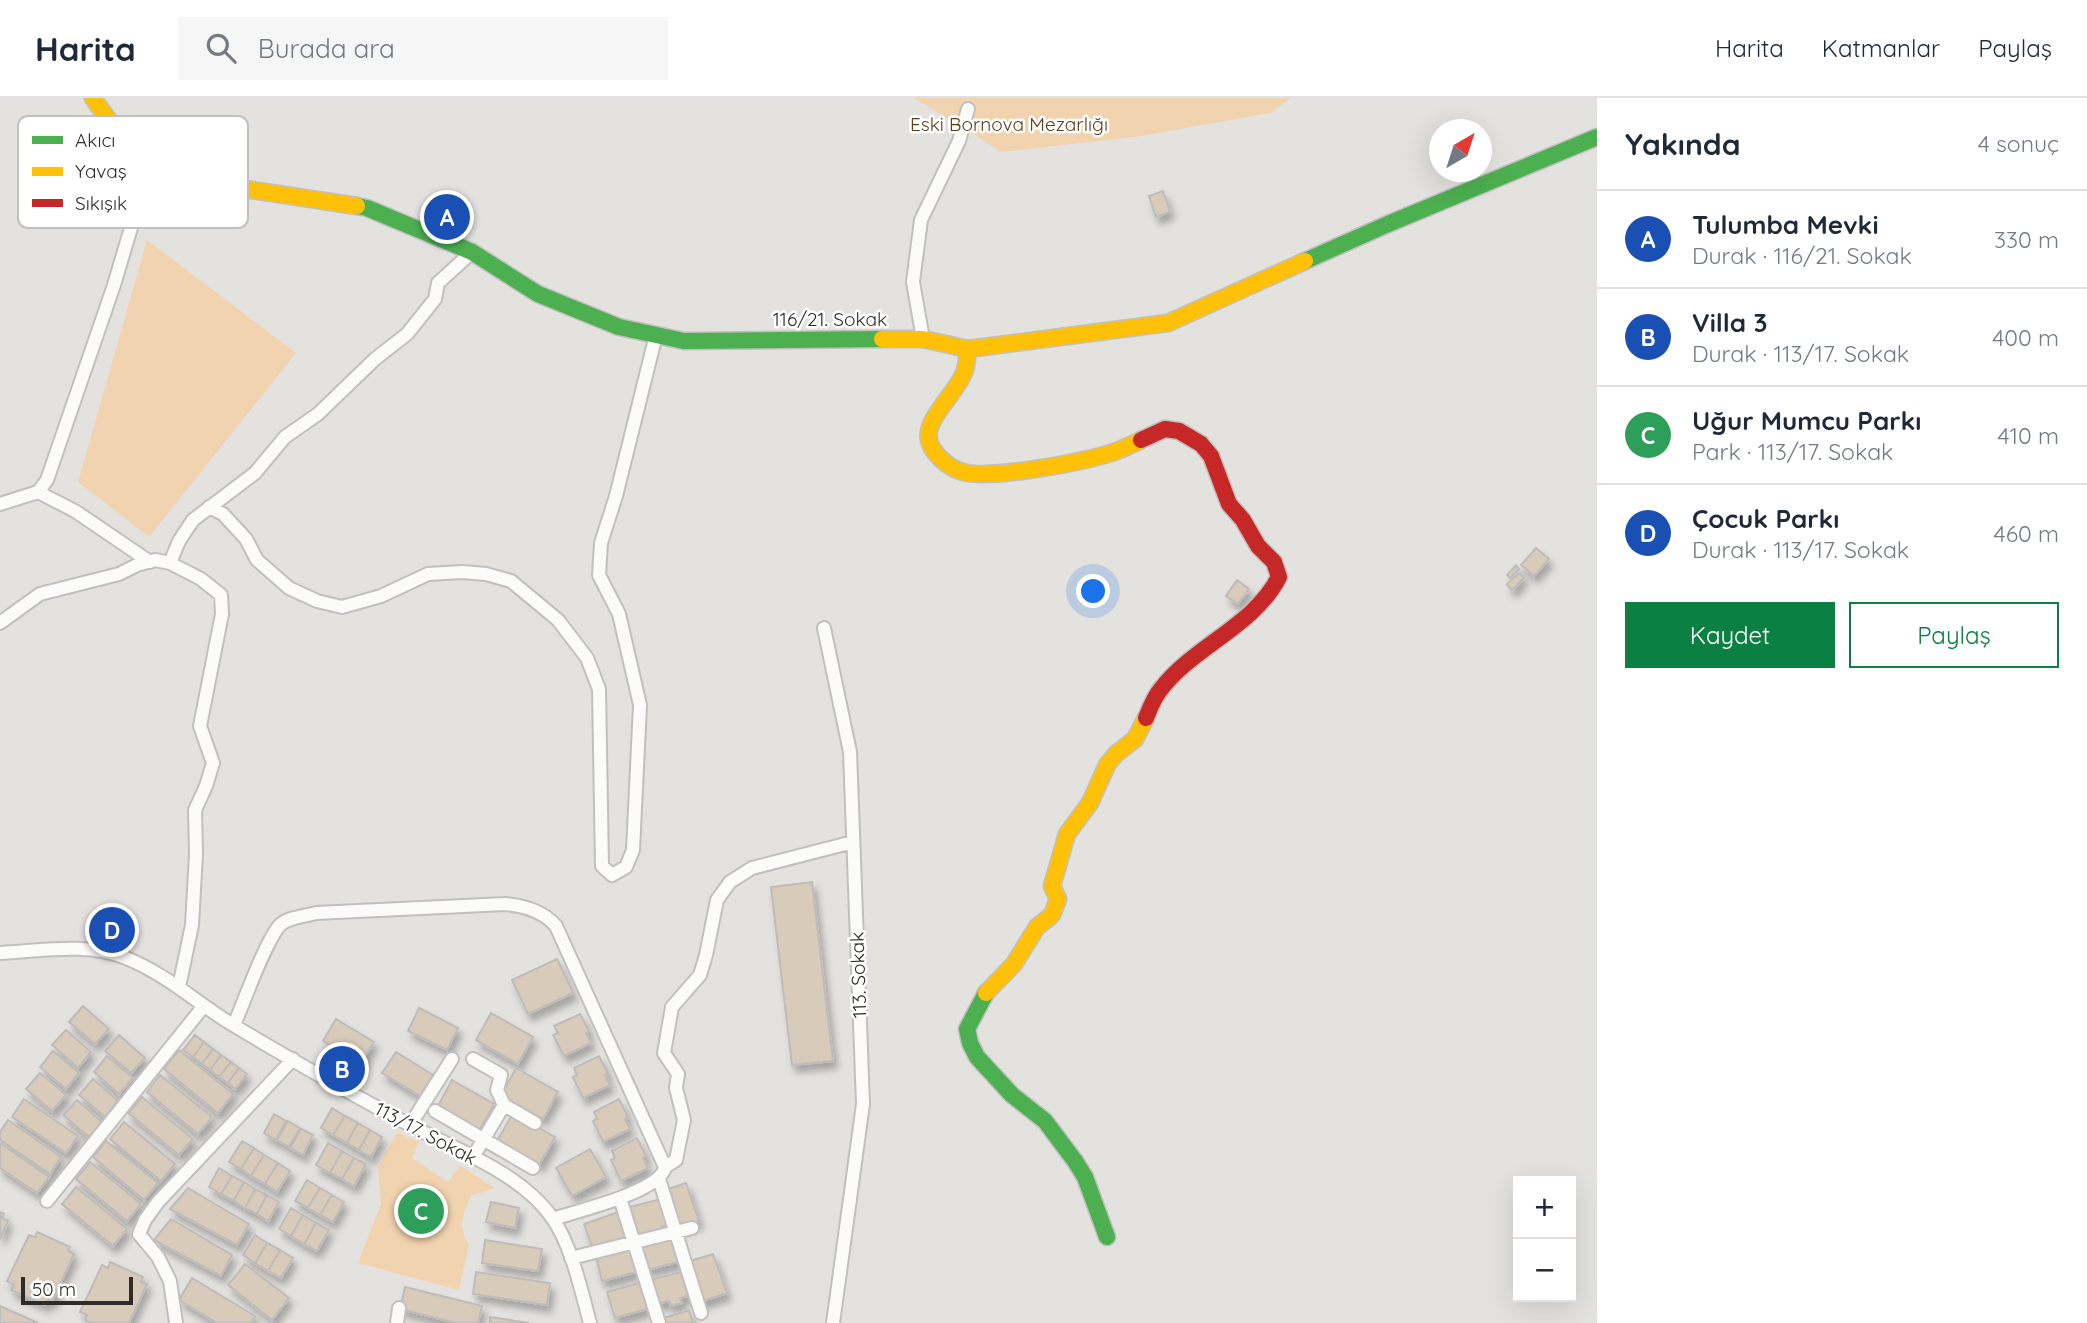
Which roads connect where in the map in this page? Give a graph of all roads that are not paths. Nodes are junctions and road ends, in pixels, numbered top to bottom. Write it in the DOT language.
graph roads {
  1 [pos="93,98"];
  2 [pos="968,109"];
  3 [pos="107,116"];
  4 [pos="1597,137"];
  5 [pos="248,190"];
  6 [pos="131,228"];
  7 [pos="472,252"];
  8 [pos="656,335"];
  9 [pos="923,339"];
  10 [pos="968,349"];
  11 [pos="38,492"];
  12 [pos="0,504"];
  13 [pos="209,507"];
  14 [pos="150,562"];
  15 [pos="170,563"];
  16 [pos="0,623"];
  17 [pos="824,628"];
  18 [pos="853,842"];
  19 [pos="0,953"];
  20 [pos="179,987"];
  21 [pos="204,1007"];
  22 [pos="234,1026"];
  23 [pos="293,1059"];
  24 [pos="452,1059"];
  25 [pos="473,1059"];
  26 [pos="504,1105"];
  27 [pos="435,1111"];
  28 [pos="535,1123"];
  29 [pos="410,1125"];
  30 [pos="484,1139"];
  31 [pos="474,1157"];
  32 [pos="533,1168"];
  33 [pos="662,1173"];
  34 [pos="620,1198"];
  35 [pos="47,1200"];
  36 [pos="553,1219"];
  37 [pos="692,1228"];
  38 [pos="676,1233"];
  39 [pos="1107,1237"];
  40 [pos="634,1242"];
  41 [pos="571,1258"];
  42 [pos="399,1308"];
  43 [pos="701,1313"];
  44 [pos="176,1323"];
  45 [pos="397,1323"];
  46 [pos="590,1323"];
  47 [pos="659,1323"];
  48 [pos="833,1323"];
  1 -- 3 [label="street"];
  2 -- 9 [label="street"];
  4 -- 10 [label="street, 116/21. Sokak"];
  5 -- 7 [label="street, 116/21. Sokak"];
  6 -- 11 [label="street"];
  7 -- 8 [label="street, 116/21. Sokak"];
  7 -- 13 [label="street"];
  8 -- 9 [label="street, 116/21. Sokak"];
  8 -- 13 [label="street"];
  9 -- 10 [label="street, 116/21. Sokak"];
  10 -- 39 [label="street"];
  11 -- 12 [label="street"];
  11 -- 14 [label="street"];
  13 -- 15 [label="street"];
  14 -- 15 [label="street"];
  14 -- 16 [label="street"];
  15 -- 20 [label="street"];
  17 -- 18 [label="street, 113. Sokak"];
  18 -- 33 [label="street"];
  18 -- 48 [label="street, 113. Sokak"];
  19 -- 20 [label="street, 113/17. Sokak"];
  20 -- 21 [label="street, 113/17. Sokak"];
  21 -- 22 [label="street, 113/17. Sokak"];
  21 -- 35 [label="street"];
  22 -- 23 [label="street, 113/17. Sokak"];
  22 -- 33 [label="street"];
  23 -- 29 [label="street, 113/17. Sokak"];
  23 -- 44 [label="street"];
  24 -- 29 [label="street"];
  25 -- 26 [label="street"];
  26 -- 28 [label="street"];
  26 -- 30 [label="street"];
  27 -- 30 [label="street"];
  29 -- 31 [label="street, 113/17. Sokak"];
  30 -- 31 [label="street"];
  30 -- 32 [label="street"];
  31 -- 36 [label="street, 113/17. Sokak"];
  33 -- 34 [label="street"];
  33 -- 38 [label="street"];
  34 -- 36 [label="street"];
  34 -- 40 [label="street"];
  36 -- 41 [label="street, 113/17. Sokak"];
  37 -- 38 [label="street"];
  38 -- 40 [label="street"];
  38 -- 43 [label="street"];
  40 -- 41 [label="street"];
  40 -- 47 [label="street"];
  41 -- 46 [label="street, 113/17. Sokak"];
  42 -- 45 [label="street"];
}
